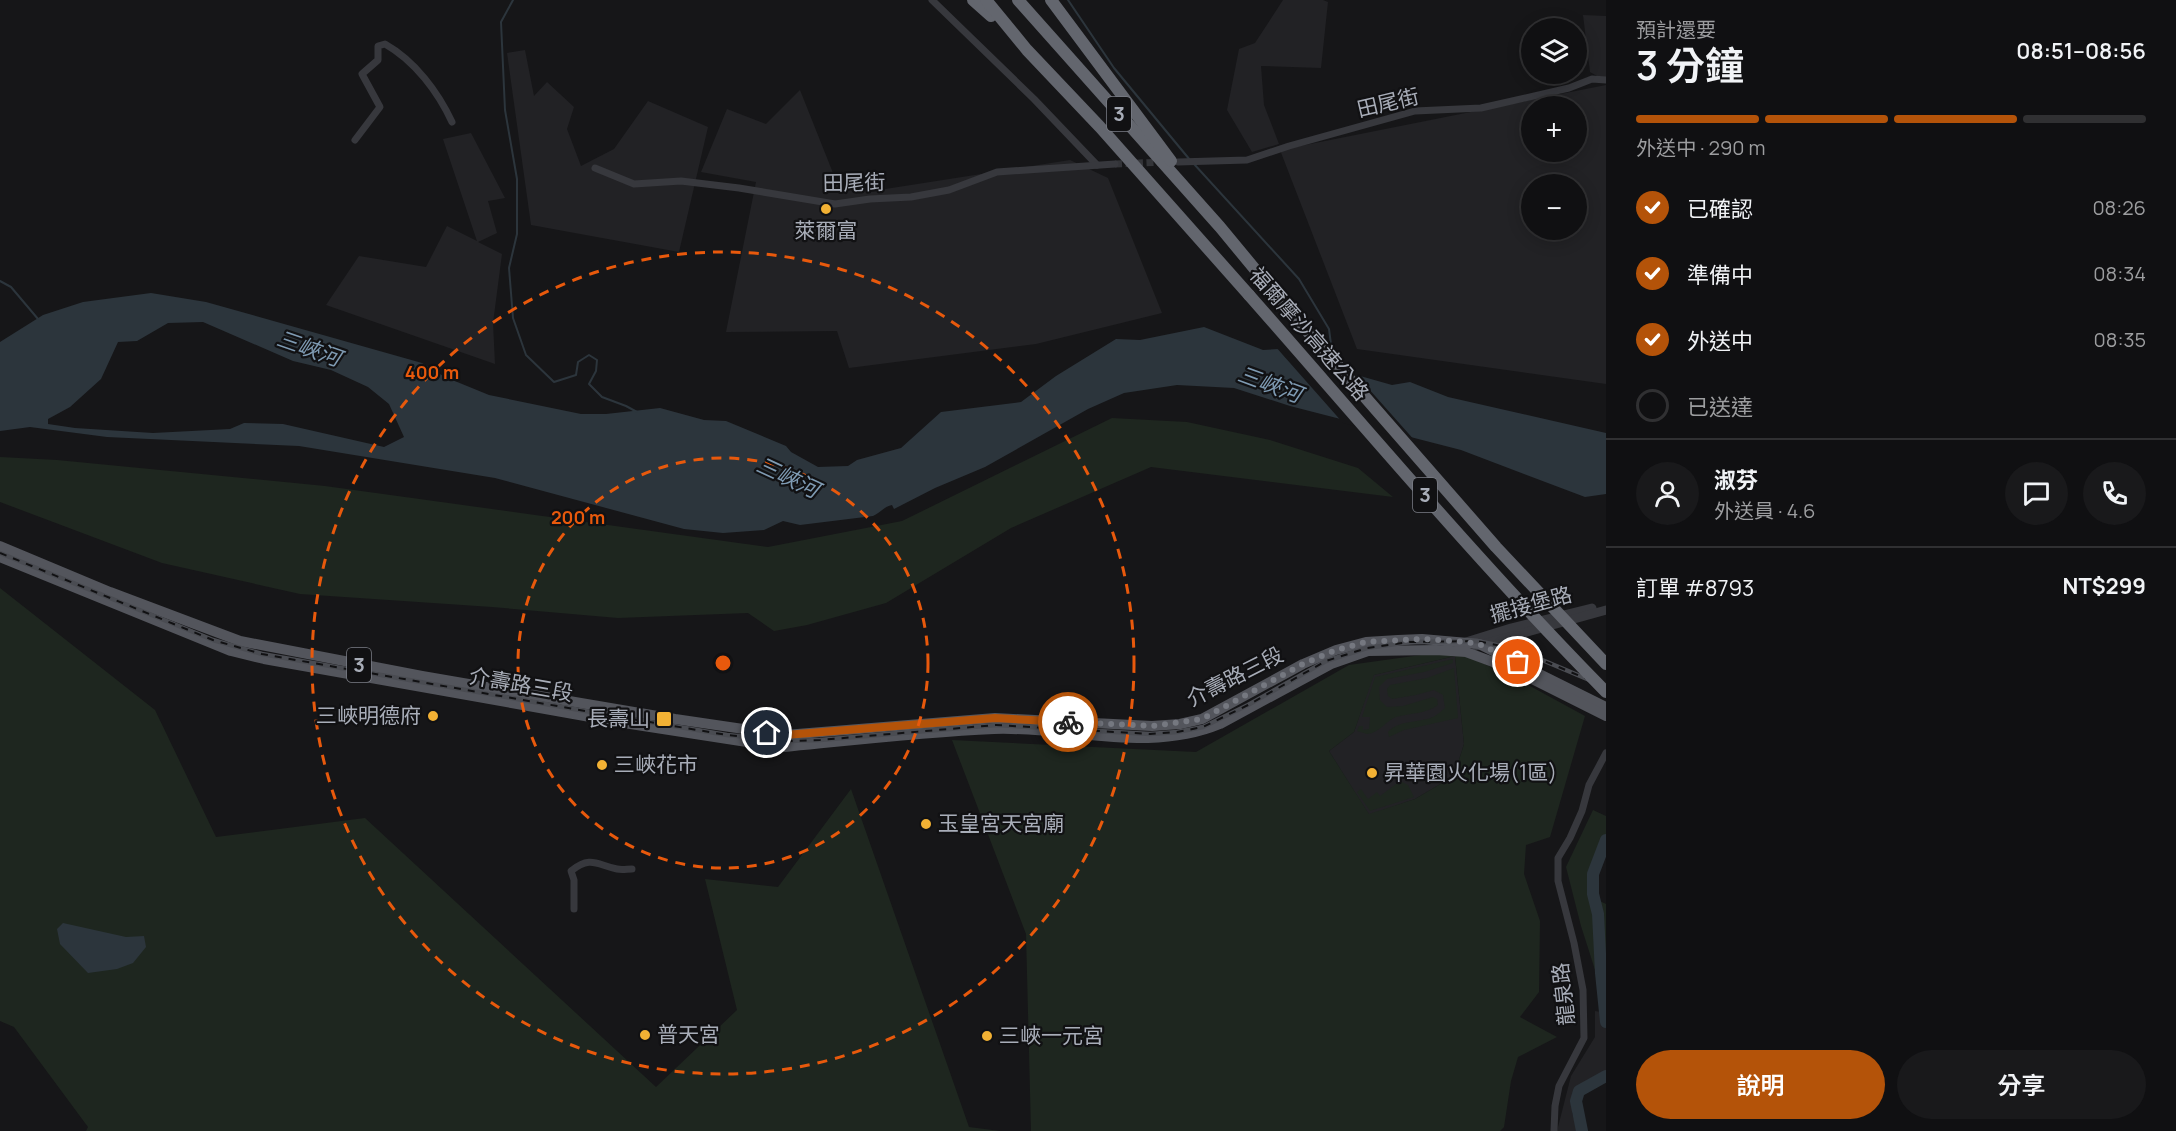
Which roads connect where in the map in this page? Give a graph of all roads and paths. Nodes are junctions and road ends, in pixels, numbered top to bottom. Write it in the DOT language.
graph roads {
  1 [pos="932,0"];
  2 [pos="974,0"];
  3 [pos="986,0"];
  4 [pos="1018,0"];
  5 [pos="1049,0"];
  6 [pos="1027,50"];
  7 [pos="1606,80"];
  8 [pos="452,122"];
  9 [pos="355,140"];
  10 [pos="1178,162"];
  11 [pos="1115,164"];
  12 [pos="1097,165"];
  13 [pos="595,168"];
  14 [pos="1220,227"];
  15 [pos="0,546"];
  16 [pos="0,556"];
  17 [pos="1606,604"];
  18 [pos="1606,610"];
  19 [pos="1519,634"];
  20 [pos="1479,644"];
  21 [pos="1466,647"];
  22 [pos="1518,662"];
  23 [pos="1606,664"];
  24 [pos="1606,692"];
  25 [pos="1606,707"];
  26 [pos="1606,716"];
  27 [pos="1606,753"];
  28 [pos="632,869"];
  29 [pos="574,909"];
  30 [pos="1554,1131"];
  1 -- 12 [label="street"];
  2 -- 6 [label="highway"];
  3 -- 6 [label="highway, 福爾摩沙高速公路 / 3"];
  4 -- 14 [label="highway, 福爾摩沙高速公路 / 3"];
  5 -- 14 [label="highway"];
  6 -- 24 [label="highway, 福爾摩沙高速公路 / 3, bridge"];
  7 -- 10 [label="street, 田尾街"];
  8 -- 9 [label="street"];
  11 -- 12 [label="street, 田尾街"];
  12 -- 13 [label="street, 田尾街"];
  14 -- 23 [label="highway, 福爾摩沙高速公路 / 3, bridge"];
  15 -- 21 [label="main road, 介壽路三段 / 3"];
  16 -- 21 [label="main road, 介壽路三段 / 3"];
  17 -- 21 [label="street, 擺接堡路"];
  18 -- 19 [label="street, 擺接堡路"];
  19 -- 20 [label="street, 擺接堡路"];
  19 -- 22 [label="street"];
  20 -- 21 [label="main road, 3"];
  20 -- 22 [label="main road, 3"];
  21 -- 26 [label="main road, 3"];
  22 -- 25 [label="main road, 3"];
  27 -- 30 [label="street, 龍泉路"];
  28 -- 29 [label="street"];
}
